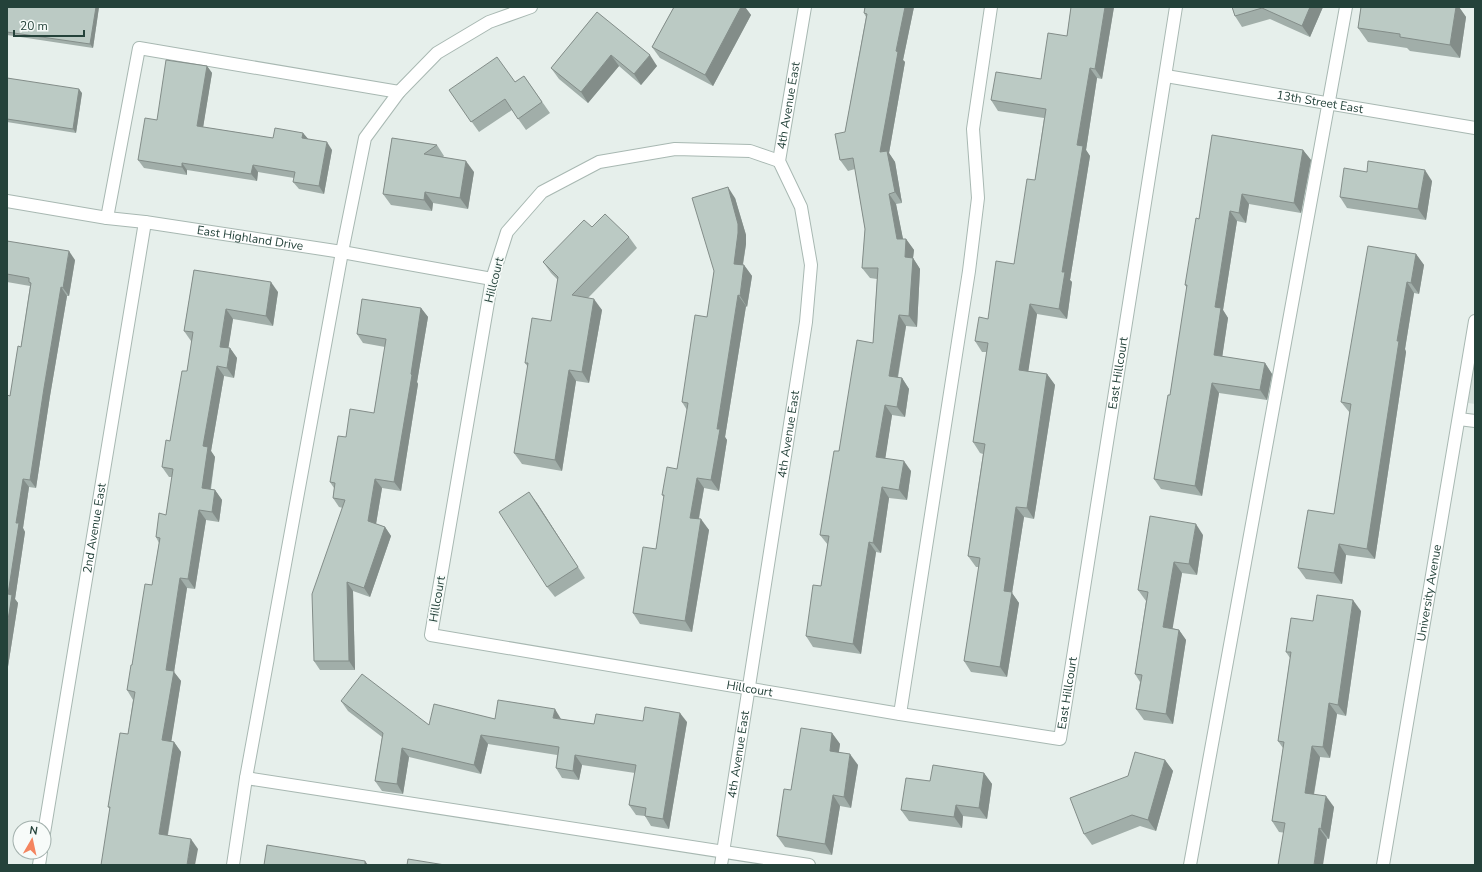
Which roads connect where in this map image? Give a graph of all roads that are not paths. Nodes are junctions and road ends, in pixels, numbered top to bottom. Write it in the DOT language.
graph roads {
  1 [pos="531,7"];
  2 [pos="805,7"];
  3 [pos="991,7"];
  4 [pos="1176,7"];
  5 [pos="1346,7"];
  6 [pos="1166,76"];
  7 [pos="399,92"];
  8 [pos="1328,103"];
  9 [pos="1475,128"];
  10 [pos="779,161"];
  11 [pos="7,201"];
  12 [pos="107,218"];
  13 [pos="145,222"];
  14 [pos="342,252"];
  15 [pos="492,279"];
  16 [pos="1475,321"];
  17 [pos="1459,419"];
  18 [pos="1475,421"];
  19 [pos="749,689"];
  20 [pos="900,714"];
  21 [pos="1060,739"];
  22 [pos="246,778"];
  23 [pos="46,820"];
  24 [pos="723,852"];
  25 [pos="233,865"];
  26 [pos="721,865"];
  27 [pos="809,865"];
  28 [pos="1190,865"];
  29 [pos="1384,865"];
  1 -- 7 [label="street"];
  2 -- 10 [label="street, 4th Avenue East"];
  3 -- 20 [label="street"];
  4 -- 6 [label="street, East Hillcourt"];
  5 -- 8 [label="street"];
  6 -- 8 [label="street, 13th Street East"];
  6 -- 21 [label="street, East Hillcourt"];
  7 -- 12 [label="street"];
  7 -- 14 [label="street"];
  8 -- 9 [label="street, 13th Street East"];
  8 -- 28 [label="street"];
  10 -- 15 [label="street, Hillcourt"];
  10 -- 19 [label="street, 4th Avenue East"];
  11 -- 12 [label="street, East Highland Drive"];
  12 -- 13 [label="street, East Highland Drive"];
  13 -- 14 [label="street, East Highland Drive"];
  13 -- 23 [label="street, 2nd Avenue East"];
  14 -- 15 [label="street, East Highland Drive"];
  14 -- 22 [label="street"];
  15 -- 19 [label="street, Hillcourt"];
  16 -- 17 [label="street, University Avenue"];
  17 -- 18 [label="street"];
  17 -- 29 [label="street, University Avenue"];
  19 -- 20 [label="street, Hillcourt"];
  19 -- 24 [label="street, 4th Avenue East"];
  20 -- 21 [label="street, Hillcourt"];
  22 -- 24 [label="street"];
  22 -- 25 [label="street"];
  24 -- 26 [label="street, 4th Avenue East"];
  24 -- 27 [label="street"];
}
